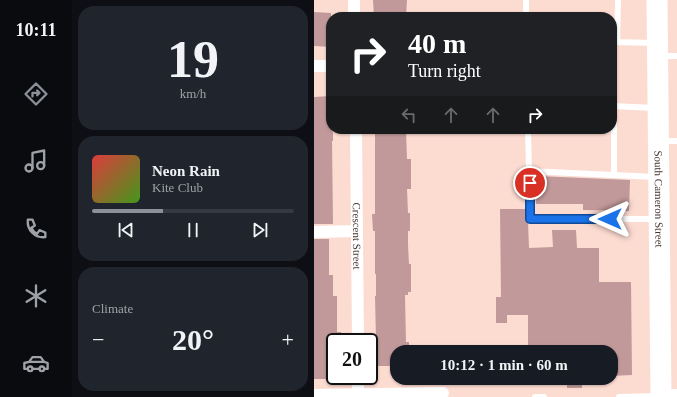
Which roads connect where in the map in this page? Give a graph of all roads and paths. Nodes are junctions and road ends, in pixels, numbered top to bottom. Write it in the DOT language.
graph roads {
  1 [pos="354,0"];
  2 [pos="526,0"];
  3 [pos="618,0"];
  4 [pos="657,0"];
  5 [pos="354,12"];
  6 [pos="526,12"];
  7 [pos="617,14"];
  8 [pos="617,42"];
  9 [pos="665,52"];
  10 [pos="314,66"];
  11 [pos="326,66"];
  12 [pos="617,106"];
  13 [pos="658,109"];
  14 [pos="356,134"];
  15 [pos="528,134"];
  16 [pos="614,134"];
  17 [pos="668,141"];
  18 [pos="529,171"];
  19 [pos="614,175"];
  20 [pos="659,177"];
  21 [pos="660,219"];
  22 [pos="358,231"];
  23 [pos="314,232"];
  24 [pos="358,333"];
  25 [pos="443,393"];
  26 [pos="314,395"];
  27 [pos="358,395"];
  28 [pos="667,396"];
  29 [pos="534,397"];
  30 [pos="544,397"];
  31 [pos="619,397"];
  1 -- 5 [label="street"];
  2 -- 6 [label="lane"];
  3 -- 7 [label="lane"];
  4 -- 9 [label="highway, South Cameron Street"];
  8 -- 9 [label="lane"];
  9 -- 13 [label="highway, South Cameron Street"];
  10 -- 11 [label="street"];
  12 -- 13 [label="lane"];
  13 -- 17 [label="highway, South Cameron Street"];
  14 -- 22 [label="street, Crescent Street"];
  15 -- 18 [label="lane"];
  16 -- 19 [label="lane"];
  17 -- 20 [label="highway, South Cameron Street"];
  18 -- 19 [label="lane"];
  18 -- 21 [label="lane"];
  19 -- 20 [label="lane"];
  20 -- 21 [label="highway, South Cameron Street"];
  21 -- 28 [label="highway, South Cameron Street"];
  22 -- 23 [label="street"];
  22 -- 24 [label="street, Crescent Street"];
  25 -- 27 [label="street"];
  26 -- 27 [label="street"];
  28 -- 31 [label="lane"];
  29 -- 30 [label="lane"];
}
